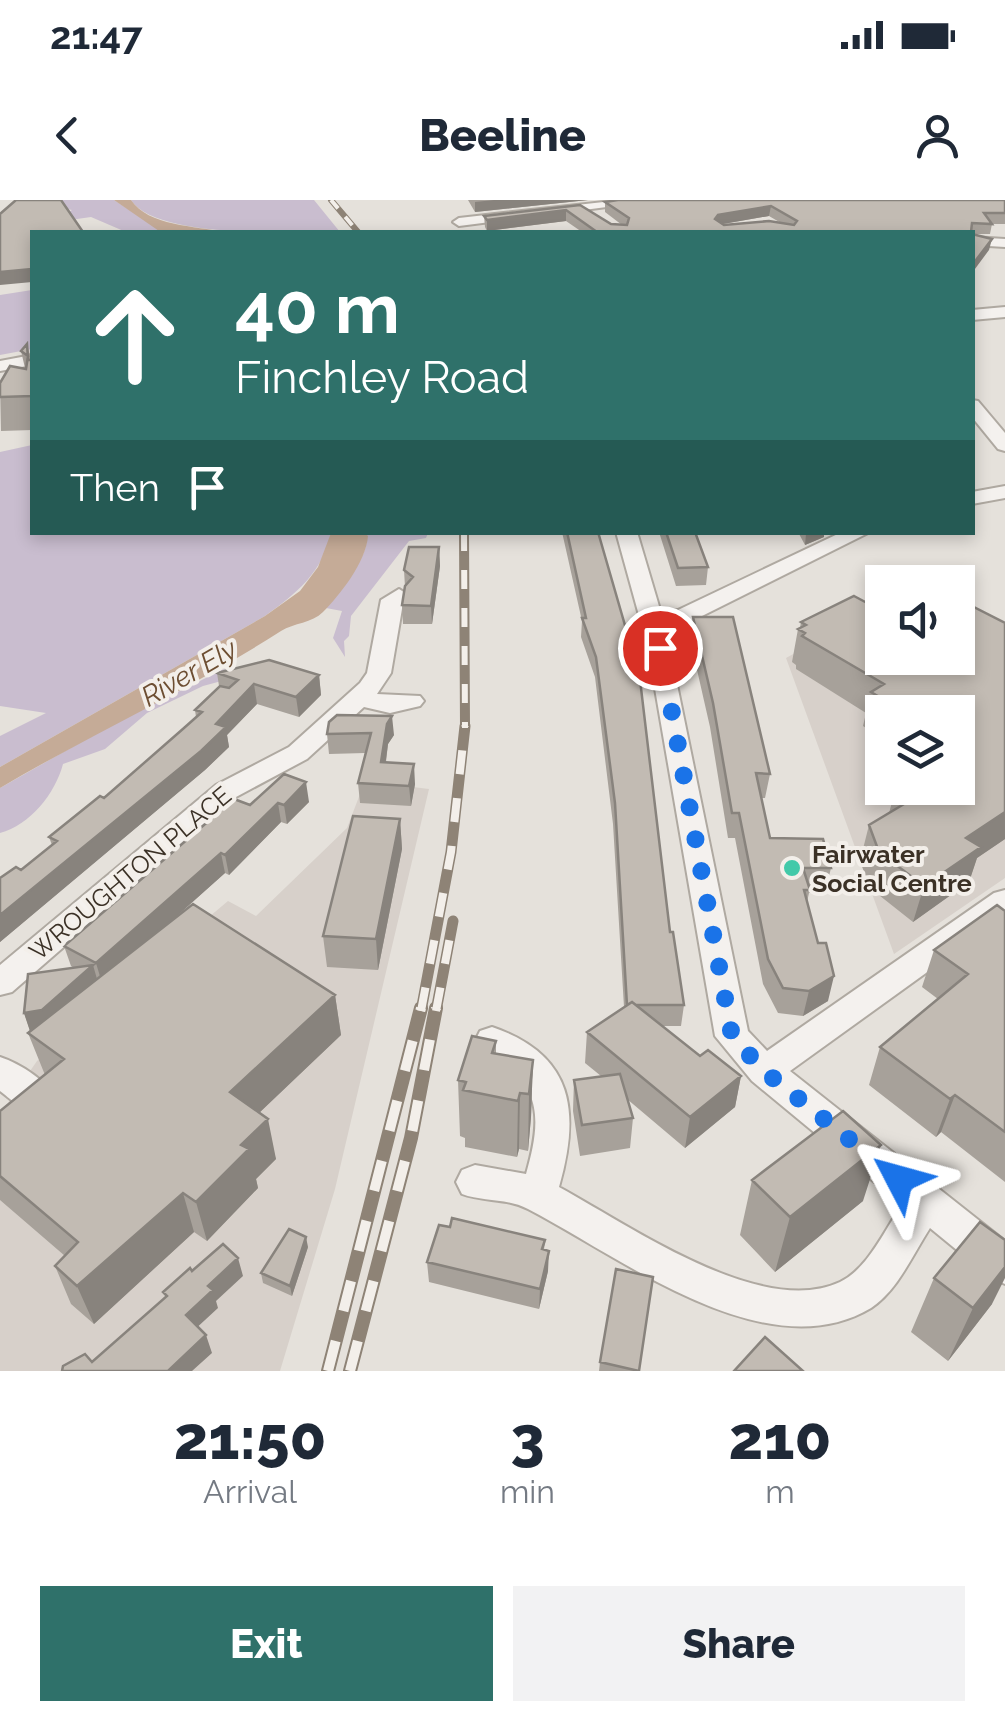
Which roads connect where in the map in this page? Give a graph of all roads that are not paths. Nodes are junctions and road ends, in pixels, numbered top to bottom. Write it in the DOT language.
graph roads {
  1 [pos="655,200"];
  2 [pos="583,208"];
  3 [pos="460,223"];
  4 [pos="608,225"];
  5 [pos="1005,227"];
  6 [pos="980,242"];
  7 [pos="1005,243"];
  8 [pos="1005,312"];
  9 [pos="975,315"];
  10 [pos="30,360"];
  11 [pos="0,366"];
  12 [pos="975,410"];
  13 [pos="1005,446"];
  14 [pos="1005,492"];
  15 [pos="975,497"];
  16 [pos="627,535"];
  17 [pos="854,535"];
  18 [pos="399,596"];
  19 [pos="653,620"];
  20 [pos="359,698"];
  21 [pos="411,702"];
  22 [pos="1005,901"];
  23 [pos="0,983"];
  24 [pos="492,1041"];
  25 [pos="0,1071"];
  26 [pos="764,1071"];
  27 [pos="41,1102"];
  28 [pos="475,1182"];
  29 [pos="538,1195"];
  30 [pos="926,1201"];
  31 [pos="1005,1264"];
  1 -- 2 [label="street"];
  2 -- 3 [label="street"];
  2 -- 4 [label="street"];
  5 -- 6 [label="street"];
  6 -- 7 [label="street"];
  8 -- 9 [label="street"];
  10 -- 11 [label="street"];
  12 -- 13 [label="street"];
  14 -- 15 [label="street"];
  16 -- 19 [label="street"];
  17 -- 19 [label="street"];
  18 -- 20 [label="street, WROUGHTON PLACE"];
  19 -- 26 [label="street"];
  20 -- 21 [label="street"];
  20 -- 23 [label="street, WROUGHTON PLACE"];
  22 -- 26 [label="street"];
  24 -- 29 [label="street"];
  25 -- 27 [label="street"];
  26 -- 30 [label="street"];
  28 -- 29 [label="street"];
  29 -- 30 [label="street"];
  30 -- 31 [label="street"];
}
